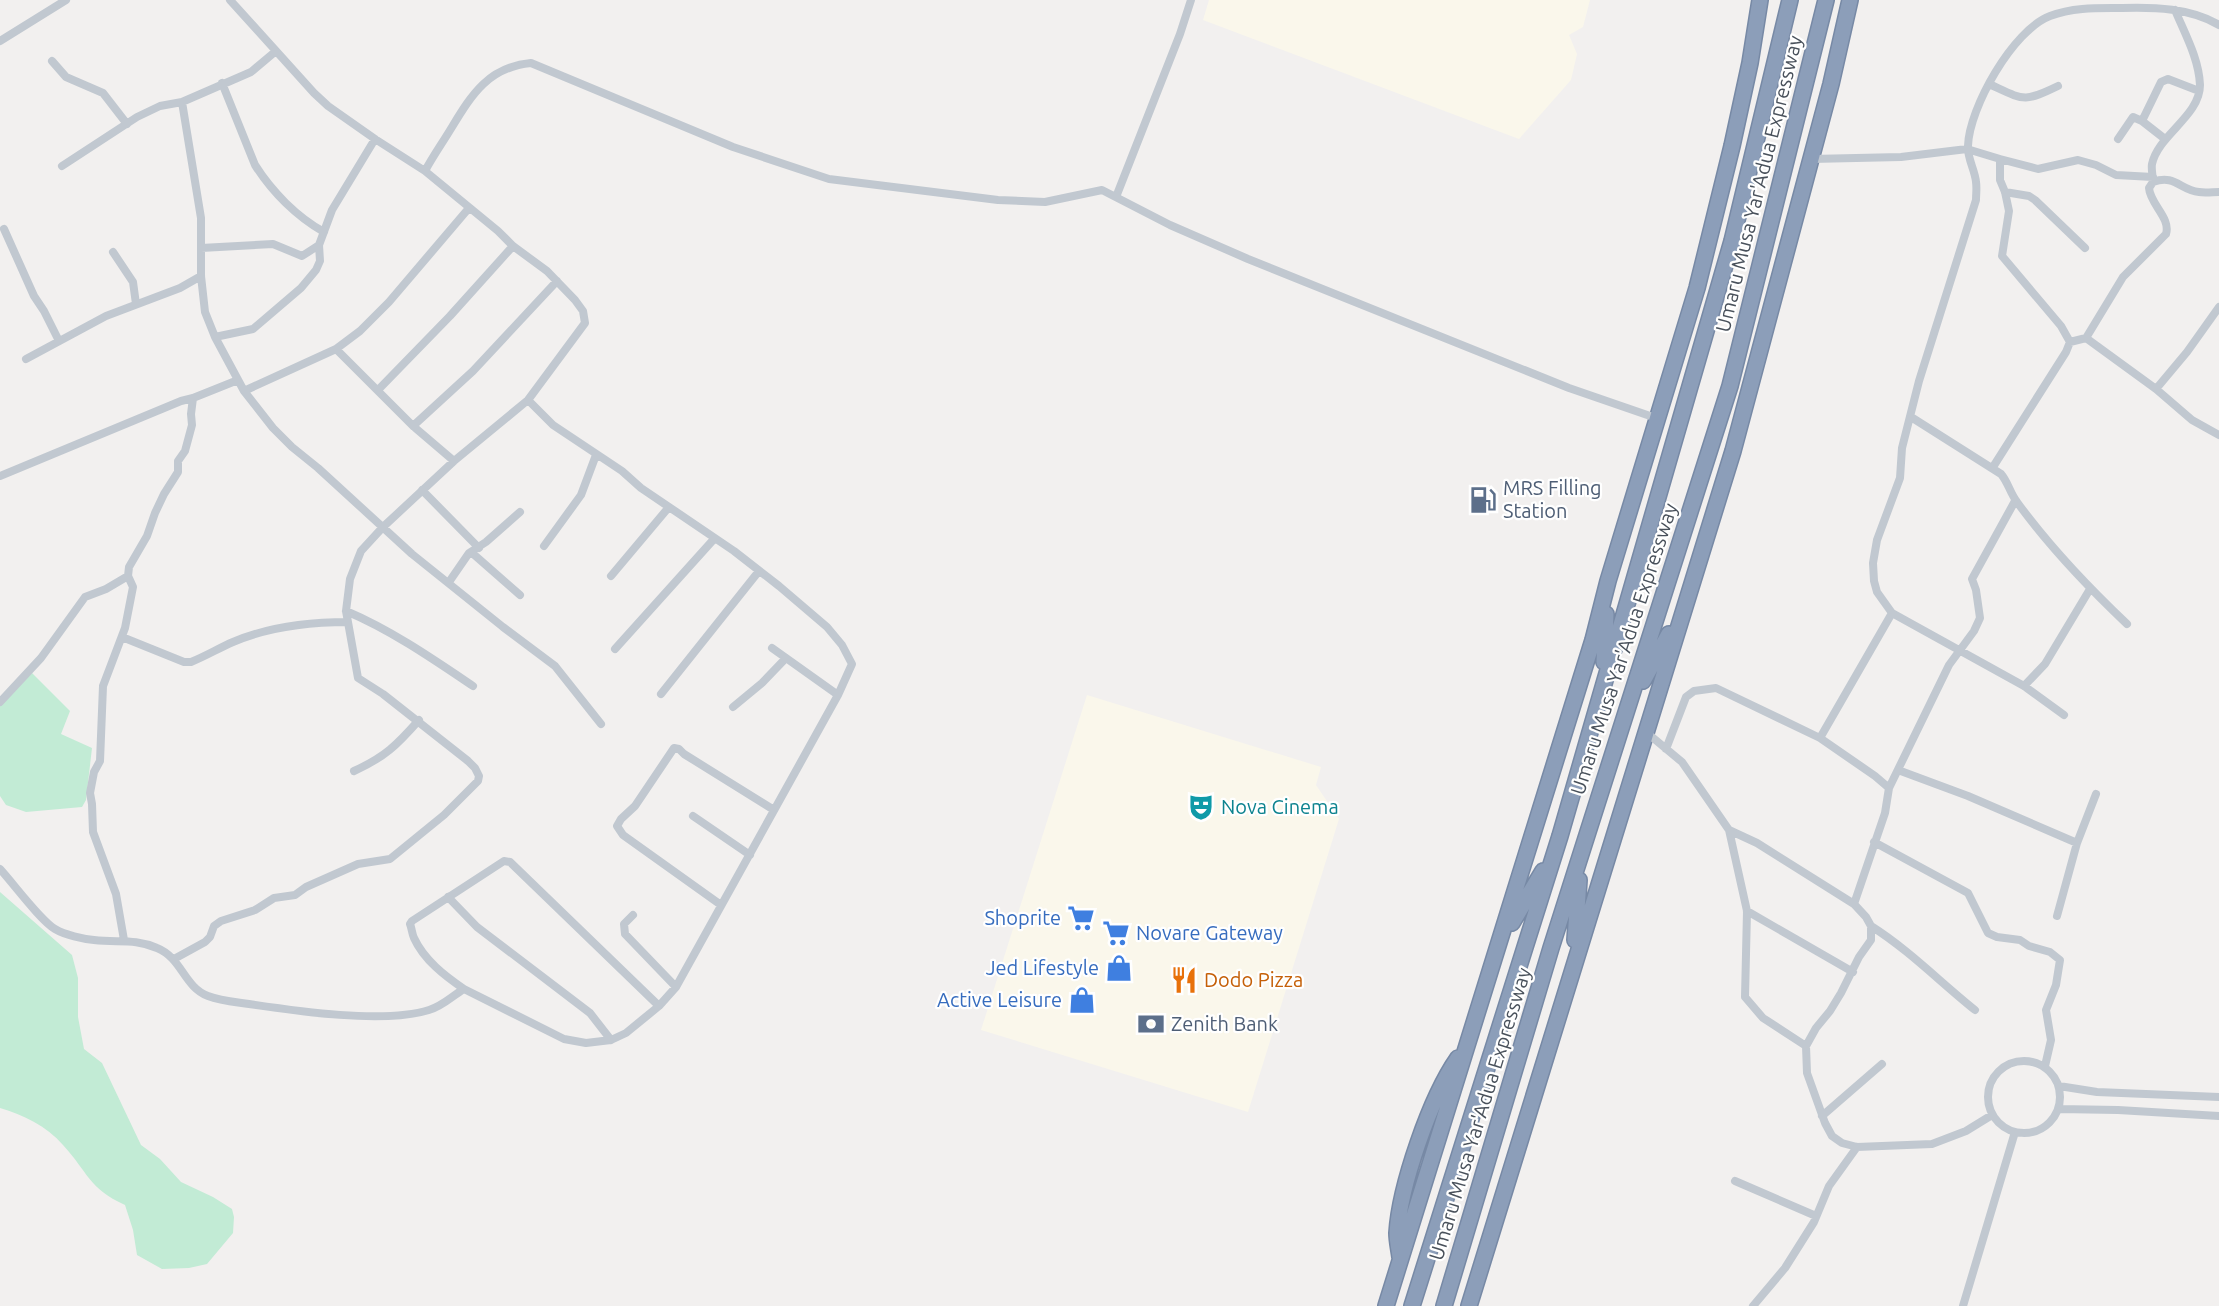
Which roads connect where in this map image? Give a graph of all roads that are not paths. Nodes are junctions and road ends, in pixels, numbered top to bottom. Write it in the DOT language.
graph roads {
  1 [pos="66,0"];
  2 [pos="1191,0"];
  3 [pos="1760,0"];
  4 [pos="1790,0"];
  5 [pos="1826,0"];
  6 [pos="1850,0"];
  7 [pos="2181,0"];
  8 [pos="234,1"];
  9 [pos="54,2"];
  10 [pos="2175,10"];
  11 [pos="2219,25"];
  12 [pos="0,41"];
  13 [pos="276,51"];
  14 [pos="52,62"];
  15 [pos="222,83"];
  16 [pos="1989,84"];
  17 [pos="2058,86"];
  18 [pos="2199,91"];
  19 [pos="182,102"];
  20 [pos="2142,121"];
  21 [pos="127,124"];
  22 [pos="375,139"];
  23 [pos="2118,139"];
  24 [pos="2166,139"];
  25 [pos="1967,149"];
  26 [pos="1811,159"];
  27 [pos="2000,159"];
  28 [pos="62,166"];
  29 [pos="425,171"];
  30 [pos="2153,180"];
  31 [pos="2005,192"];
  32 [pos="2219,192"];
  33 [pos="1116,197"];
  34 [pos="469,208"];
  35 [pos="4,229"];
  36 [pos="324,232"];
  37 [pos="320,245"];
  38 [pos="513,246"];
  39 [pos="201,248"];
  40 [pos="2085,248"];
  41 [pos="114,252"];
  42 [pos="201,276"];
  43 [pos="557,281"];
  44 [pos="136,304"];
  45 [pos="2219,306"];
  46 [pos="214,338"];
  47 [pos="2086,338"];
  48 [pos="59,341"];
  49 [pos="2070,342"];
  50 [pos="336,349"];
  51 [pos="26,359"];
  52 [pos="238,380"];
  53 [pos="2156,389"];
  54 [pos="378,390"];
  55 [pos="244,391"];
  56 [pos="193,398"];
  57 [pos="528,400"];
  58 [pos="1911,417"];
  59 [pos="1656,418"];
  60 [pos="413,426"];
  61 [pos="2219,435"];
  62 [pos="596,455"];
  63 [pos="454,461"];
  64 [pos="1993,467"];
  65 [pos="0,476"];
  66 [pos="422,490"];
  67 [pos="2015,501"];
  68 [pos="669,507"];
  69 [pos="520,512"];
  70 [pos="383,527"];
  71 [pos="714,539"];
  72 [pos="544,546"];
  73 [pos="475,550"];
  74 [pos="759,571"];
  75 [pos="128,576"];
  76 [pos="611,576"];
  77 [pos="1608,581"];
  78 [pos="449,582"];
  79 [pos="2090,589"];
  80 [pos="520,596"];
  81 [pos="1686,603"];
  82 [pos="346,611"];
  83 [pos="1892,613"];
  84 [pos="348,622"];
  85 [pos="2127,624"];
  86 [pos="122,637"];
  87 [pos="772,648"];
  88 [pos="615,649"];
  89 [pos="1960,652"];
  90 [pos="786,658"];
  91 [pos="473,686"];
  92 [pos="2024,686"];
  93 [pos="1602,689"];
  94 [pos="661,694"];
  95 [pos="838,695"];
  96 [pos="0,702"];
  97 [pos="733,707"];
  98 [pos="1626,713"];
  99 [pos="2064,715"];
  100 [pos="419,720"];
  101 [pos="601,724"];
  102 [pos="1646,732"];
  103 [pos="1820,738"];
  104 [pos="1666,749"];
  105 [pos="1898,770"];
  106 [pos="354,771"];
  107 [pos="1889,788"];
  108 [pos="2096,795"];
  109 [pos="774,810"];
  110 [pos="693,816"];
  111 [pos="1729,830"];
  112 [pos="1874,842"];
  113 [pos="2077,843"];
  114 [pos="1555,851"];
  115 [pos="750,855"];
  116 [pos="1581,855"];
  117 [pos="0,869"];
  118 [pos="448,897"];
  119 [pos="1854,904"];
  120 [pos="722,905"];
  121 [pos="1747,911"];
  122 [pos="633,915"];
  123 [pos="2057,916"];
  124 [pos="1871,926"];
  125 [pos="124,940"];
  126 [pos="1499,945"];
  127 [pos="174,959"];
  128 [pos="1573,967"];
  129 [pos="1853,972"];
  130 [pos="676,987"];
  131 [pos="464,989"];
  132 [pos="659,1006"];
  133 [pos="1974,1010"];
  134 [pos="611,1040"];
  135 [pos="1806,1046"];
  136 [pos="1882,1064"];
  137 [pos="2045,1066"];
  138 [pos="2060,1086"];
  139 [pos="2219,1096"];
  140 [pos="2058,1109"];
  141 [pos="1992,1115"];
  142 [pos="1822,1116"];
  143 [pos="2219,1116"];
  144 [pos="2015,1132"];
  145 [pos="1857,1147"];
  146 [pos="1735,1181"];
  147 [pos="1816,1216"];
  148 [pos="1386,1306"];
  149 [pos="1412,1306"];
  150 [pos="1444,1306"];
  151 [pos="1468,1306"];
  152 [pos="1753,1306"];
  153 [pos="1962,1306"];
  1 -- 9 [label="street"];
  2 -- 33 [label="street"];
  3 -- 59 [label="highway, Umaru Musa Yar'Adua Expressway"];
  4 -- 93 [label="highway, Umaru Musa Yar'Adua Expressway"];
  5 -- 98 [label="highway, Umaru Musa Yar'Adua Expressway"];
  6 -- 26 [label="highway, Umaru Musa Yar'Adua Expressway"];
  7 -- 10 [label="street"];
  8 -- 13 [label="street"];
  9 -- 12 [label="street"];
  10 -- 11 [label="street"];
  10 -- 16 [label="street"];
  10 -- 18 [label="street"];
  13 -- 15 [label="street"];
  13 -- 22 [label="street"];
  14 -- 21 [label="street"];
  15 -- 19 [label="street"];
  15 -- 36 [label="street"];
  16 -- 17 [label="street"];
  16 -- 25 [label="street"];
  18 -- 20 [label="street"];
  18 -- 24 [label="street"];
  19 -- 21 [label="street"];
  19 -- 39 [label="street"];
  20 -- 23 [label="street"];
  20 -- 24 [label="street"];
  21 -- 28 [label="street"];
  22 -- 29 [label="street"];
  22 -- 36 [label="street"];
  24 -- 30 [label="street"];
  25 -- 26 [label="street"];
  25 -- 27 [label="street"];
  25 -- 58 [label="street"];
  26 -- 81 [label="highway, Umaru Musa Yar'Adua Expressway"];
  27 -- 30 [label="street"];
  27 -- 31 [label="street"];
  29 -- 33 [label="street"];
  29 -- 34 [label="street"];
  30 -- 32 [label="street"];
  30 -- 47 [label="street"];
  31 -- 40 [label="street"];
  31 -- 49 [label="street"];
  33 -- 59 [label="street"];
  34 -- 38 [label="street"];
  34 -- 50 [label="street"];
  35 -- 48 [label="street"];
  36 -- 37 [label="street"];
  37 -- 39 [label="street"];
  37 -- 46 [label="street"];
  38 -- 43 [label="street"];
  38 -- 54 [label="street"];
  39 -- 42 [label="street"];
  41 -- 44 [label="street"];
  42 -- 44 [label="street"];
  42 -- 46 [label="street"];
  43 -- 57 [label="street"];
  43 -- 60 [label="street"];
  44 -- 48 [label="street"];
  45 -- 53 [label="street"];
  46 -- 52 [label="street"];
  47 -- 49 [label="street"];
  47 -- 53 [label="street"];
  48 -- 51 [label="street"];
  49 -- 64 [label="street"];
  50 -- 54 [label="street"];
  50 -- 55 [label="street"];
  52 -- 55 [label="street"];
  52 -- 56 [label="street"];
  53 -- 61 [label="street"];
  54 -- 60 [label="street"];
  55 -- 70 [label="street"];
  56 -- 65 [label="street"];
  56 -- 75 [label="street"];
  57 -- 62 [label="street"];
  57 -- 63 [label="street"];
  58 -- 64 [label="street"];
  58 -- 83 [label="street"];
  59 -- 77 [label="highway, Umaru Musa Yar'Adua Expressway"];
  60 -- 63 [label="street"];
  62 -- 68 [label="street"];
  62 -- 72 [label="street"];
  63 -- 66 [label="street"];
  64 -- 67 [label="street"];
  66 -- 70 [label="street"];
  66 -- 73 [label="street"];
  67 -- 79 [label="street"];
  67 -- 89 [label="street"];
  68 -- 71 [label="street"];
  68 -- 76 [label="street"];
  69 -- 73 [label="street"];
  70 -- 78 [label="street"];
  70 -- 82 [label="street"];
  71 -- 74 [label="street"];
  71 -- 88 [label="street"];
  73 -- 78 [label="street"];
  73 -- 80 [label="street"];
  74 -- 94 [label="street"];
  74 -- 95 [label="street"];
  75 -- 86 [label="street"];
  75 -- 96 [label="street"];
  77 -- 93 [label="highway"];
  77 -- 126 [label="highway, Umaru Musa Yar'Adua Expressway"];
  78 -- 101 [label="street"];
  79 -- 85 [label="street"];
  79 -- 92 [label="street"];
  81 -- 98 [label="highway"];
  81 -- 102 [label="highway, Umaru Musa Yar'Adua Expressway"];
  82 -- 84 [label="street"];
  82 -- 91 [label="street"];
  83 -- 89 [label="street"];
  83 -- 103 [label="street"];
  84 -- 86 [label="street"];
  84 -- 100 [label="street"];
  86 -- 125 [label="street"];
  87 -- 90 [label="street"];
  89 -- 92 [label="street"];
  89 -- 105 [label="street"];
  90 -- 95 [label="street"];
  90 -- 97 [label="street"];
  92 -- 99 [label="street"];
  93 -- 114 [label="highway, Umaru Musa Yar'Adua Expressway"];
  95 -- 109 [label="street"];
  98 -- 116 [label="highway, Umaru Musa Yar'Adua Expressway"];
  100 -- 106 [label="street"];
  100 -- 127 [label="street"];
  102 -- 104 [label="street"];
  102 -- 128 [label="highway, Umaru Musa Yar'Adua Expressway"];
  103 -- 104 [label="street"];
  103 -- 107 [label="street"];
  104 -- 111 [label="street"];
  105 -- 107 [label="street"];
  105 -- 113 [label="street"];
  107 -- 112 [label="street"];
  108 -- 113 [label="street"];
  109 -- 115 [label="street"];
  109 -- 120 [label="street"];
  110 -- 115 [label="street"];
  111 -- 119 [label="street"];
  111 -- 121 [label="street"];
  112 -- 119 [label="street"];
  112 -- 137 [label="street"];
  113 -- 123 [label="street"];
  114 -- 126 [label="highway"];
  114 -- 149 [label="highway, Umaru Musa Yar'Adua Expressway"];
  115 -- 120 [label="street"];
  116 -- 128 [label="highway"];
  116 -- 150 [label="highway, Umaru Musa Yar'Adua Expressway"];
  117 -- 125 [label="street"];
  118 -- 131 [label="street"];
  118 -- 132 [label="street"];
  118 -- 134 [label="street"];
  119 -- 124 [label="street"];
  120 -- 130 [label="street"];
  121 -- 129 [label="street"];
  121 -- 135 [label="street"];
  122 -- 130 [label="street"];
  124 -- 129 [label="street"];
  124 -- 133 [label="street"];
  125 -- 127 [label="street"];
  126 -- 148 [label="highway, Umaru Musa Yar'Adua Expressway"];
  127 -- 131 [label="street"];
  128 -- 151 [label="highway, Umaru Musa Yar'Adua Expressway"];
  129 -- 135 [label="street"];
  130 -- 132 [label="street"];
  131 -- 134 [label="street"];
  132 -- 134 [label="street"];
  135 -- 142 [label="street"];
  136 -- 142 [label="street"];
  137 -- 138 [label="street"];
  137 -- 141 [label="street"];
  138 -- 139 [label="street"];
  138 -- 140 [label="street"];
  140 -- 143 [label="street"];
  140 -- 144 [label="street"];
  141 -- 144 [label="street"];
  141 -- 145 [label="street"];
  142 -- 145 [label="street"];
  144 -- 153 [label="street"];
  145 -- 147 [label="street"];
  146 -- 147 [label="street"];
  147 -- 152 [label="street"];
}
